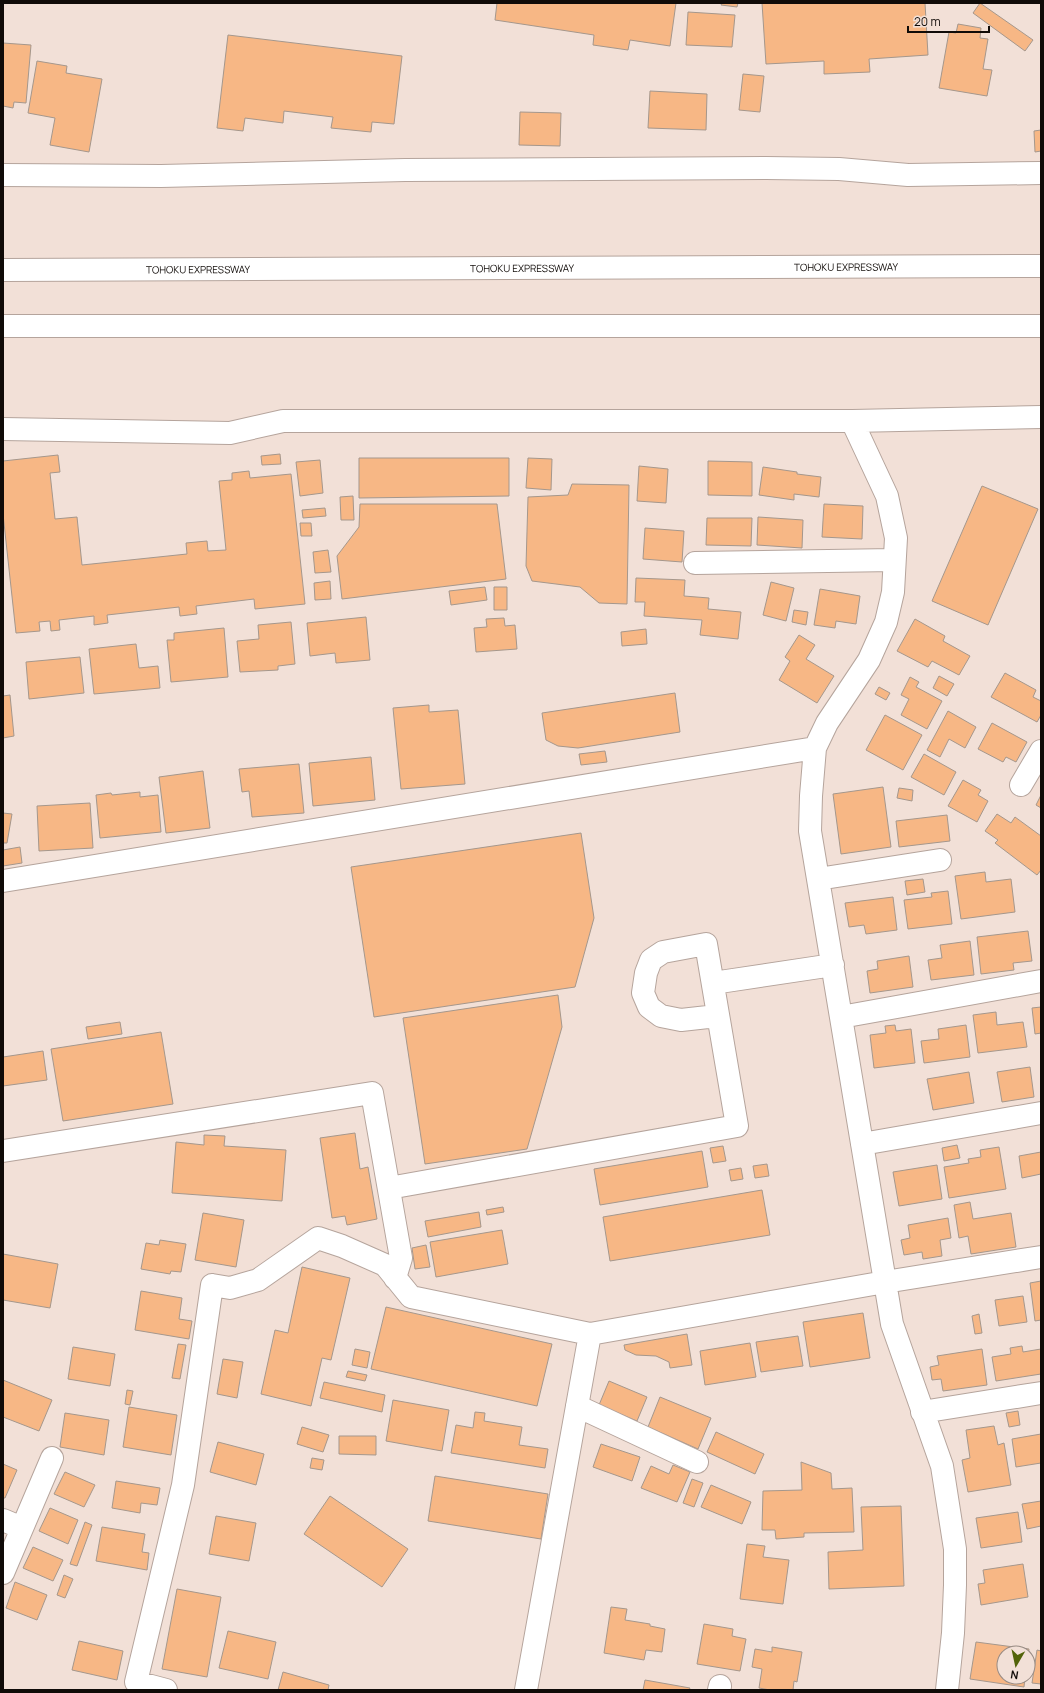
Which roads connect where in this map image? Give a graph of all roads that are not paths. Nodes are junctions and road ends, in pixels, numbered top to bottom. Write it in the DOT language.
graph roads {
  1 [pos="1041,173"];
  2 [pos="3,175"];
  3 [pos="1041,266"];
  4 [pos="3,270"];
  5 [pos="3,326"];
  6 [pos="1041,326"];
  7 [pos="1041,417"];
  8 [pos="852,421"];
  9 [pos="3,429"];
  10 [pos="894,560"];
  11 [pos="695,563"];
  12 [pos="815,748"];
  13 [pos="1041,751"];
  14 [pos="1021,785"];
  15 [pos="940,860"];
  16 [pos="818,879"];
  17 [pos="3,881"];
  18 [pos="833,966"];
  19 [pos="1041,981"];
  20 [pos="713,984"];
  21 [pos="717,1016"];
  22 [pos="841,1018"];
  23 [pos="1041,1113"];
  24 [pos="862,1144"];
  25 [pos="3,1151"];
  26 [pos="389,1188"];
  27 [pos="1041,1257"];
  28 [pos="395,1278"];
  29 [pos="885,1282"];
  30 [pos="590,1334"];
  31 [pos="1041,1393"];
  32 [pos="577,1406"];
  33 [pos="922,1412"];
  34 [pos="52,1458"];
  35 [pos="697,1462"];
  36 [pos="12,1524"];
  37 [pos="3,1573"];
  38 [pos="166,1690"];
  39 [pos="526,1690"];
  40 [pos="947,1690"];
  1 -- 2 [label="main road"];
  3 -- 4 [label="main road, TOHOKU EXPRESSWAY"];
  5 -- 6 [label="main road"];
  7 -- 8 [label="main road"];
  8 -- 9 [label="main road"];
  8 -- 10 [label="main road"];
  10 -- 11 [label="main road"];
  10 -- 12 [label="main road"];
  12 -- 16 [label="main road"];
  12 -- 17 [label="main road"];
  13 -- 14 [label="main road"];
  15 -- 16 [label="main road"];
  16 -- 18 [label="main road"];
  18 -- 20 [label="main road"];
  18 -- 22 [label="main road"];
  19 -- 22 [label="main road"];
  20 -- 21 [label="main road"];
  20 -- 21 [label="main road"];
  21 -- 26 [label="main road"];
  22 -- 24 [label="main road"];
  23 -- 24 [label="main road"];
  24 -- 29 [label="main road"];
  25 -- 26 [label="main road"];
  26 -- 28 [label="main road"];
  27 -- 29 [label="main road"];
  28 -- 30 [label="main road"];
  28 -- 38 [label="main road"];
  29 -- 30 [label="main road"];
  29 -- 33 [label="main road"];
  30 -- 32 [label="main road"];
  31 -- 33 [label="main road"];
  32 -- 35 [label="main road"];
  32 -- 39 [label="main road"];
  33 -- 40 [label="main road"];
  34 -- 36 [label="main road"];
  36 -- 37 [label="main road"];
}
